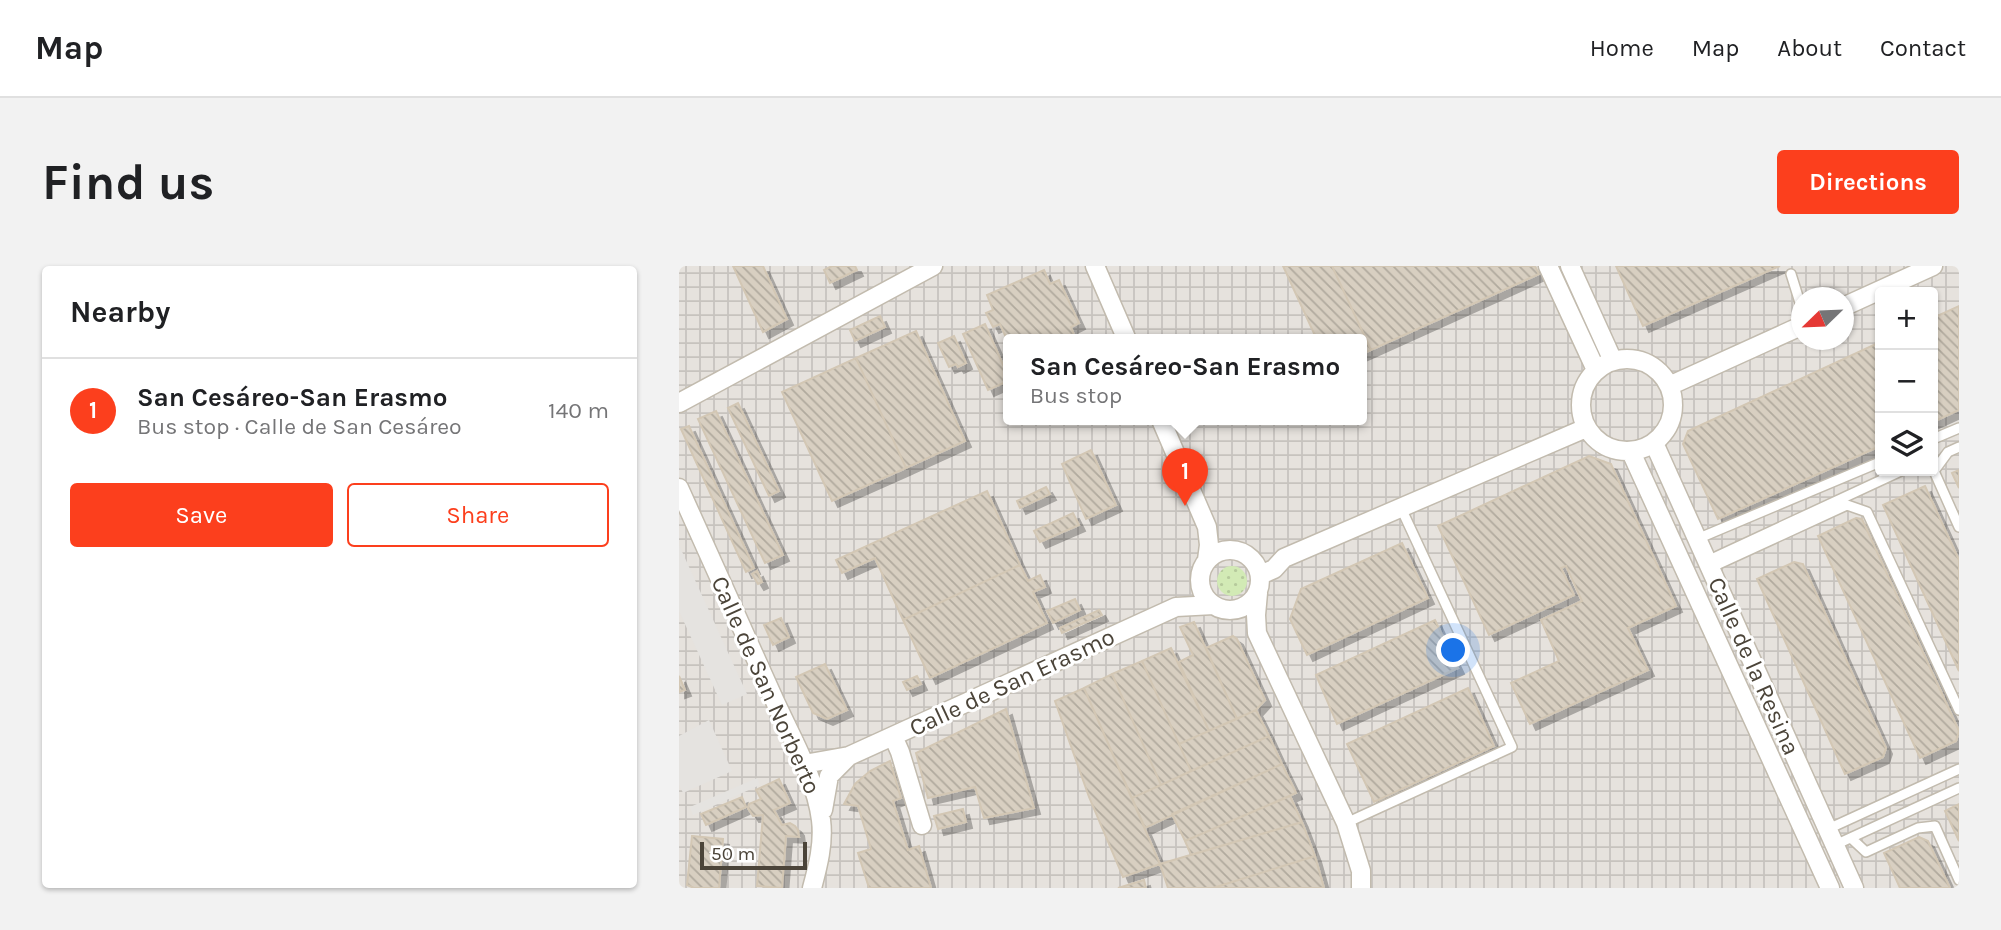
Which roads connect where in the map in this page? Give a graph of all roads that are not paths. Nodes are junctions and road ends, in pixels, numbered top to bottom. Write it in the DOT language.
graph roads {
  1 [pos="933,266"];
  2 [pos="1095,266"];
  3 [pos="1548,266"];
  4 [pos="1570,266"];
  5 [pos="1933,266"];
  6 [pos="1791,274"];
  7 [pos="1795,287"];
  8 [pos="1854,302"];
  9 [pos="1791,331"];
  10 [pos="1124,334"];
  11 [pos="1613,360"];
  12 [pos="1596,370"];
  13 [pos="1669,386"];
  14 [pos="679,403"];
  15 [pos="1163,425"];
  16 [pos="1586,428"];
  17 [pos="1959,428"];
  18 [pos="1938,437"];
  19 [pos="1654,443"];
  20 [pos="1959,447"];
  21 [pos="1631,452"];
  22 [pos="1938,463"];
  23 [pos="1875,464"];
  24 [pos="1891,476"];
  25 [pos="1934,476"];
  26 [pos="679,488"];
  27 [pos="1401,508"];
  28 [pos="1207,527"];
  29 [pos="1959,527"];
  30 [pos="1697,540"];
  31 [pos="1228,550"];
  32 [pos="1207,560"];
  33 [pos="1709,565"];
  34 [pos="1257,576"];
  35 [pos="1200,580"];
  36 [pos="1176,607"];
  37 [pos="1220,608"];
  38 [pos="1258,634"];
  39 [pos="1959,710"];
  40 [pos="893,736"];
  41 [pos="849,756"];
  42 [pos="804,764"];
  43 [pos="1959,769"];
  44 [pos="1959,788"];
  45 [pos="821,818"];
  46 [pos="1346,823"];
  47 [pos="922,825"];
  48 [pos="1838,838"];
  49 [pos="1959,880"];
  50 [pos="811,888"];
  51 [pos="1361,888"];
  52 [pos="1830,888"];
  53 [pos="1854,888"];
  1 -- 14 [label="street"];
  2 -- 10 [label="street"];
  3 -- 12 [label="street"];
  4 -- 11 [label="street"];
  5 -- 8 [label="street"];
  6 -- 7 [label="lane"];
  9 -- 13 [label="street"];
  11 -- 12 [label="street"];
  11 -- 13 [label="street"];
  12 -- 16 [label="street"];
  13 -- 19 [label="street"];
  15 -- 28 [label="street"];
  16 -- 21 [label="street"];
  16 -- 27 [label="street"];
  17 -- 18 [label="lane"];
  19 -- 21 [label="street"];
  19 -- 30 [label="street, Calle de la Resina"];
  20 -- 22 [label="lane"];
  21 -- 52 [label="street, Calle de la Resina"];
  23 -- 30 [label="lane"];
  24 -- 33 [label="lane"];
  25 -- 29 [label="lane"];
  26 -- 42 [label="street, Calle de San Norberto"];
  27 -- 34 [label="street"];
  27 -- 46 [label="lane"];
  28 -- 31 [label="street"];
  28 -- 32 [label="street"];
  30 -- 33 [label="street, Calle de la Resina"];
  31 -- 32 [label="street"];
  31 -- 34 [label="street"];
  32 -- 35 [label="street"];
  33 -- 39 [label="lane"];
  33 -- 48 [label="street, Calle de la Resina"];
  34 -- 37 [label="street"];
  34 -- 38 [label="street"];
  35 -- 36 [label="street, Calle de San Erasmo"];
  35 -- 37 [label="street"];
  36 -- 37 [label="street, Calle de San Erasmo"];
  36 -- 40 [label="street, Calle de San Erasmo"];
  37 -- 38 [label="street"];
  38 -- 46 [label="street"];
  40 -- 41 [label="street, Calle de San Erasmo"];
  40 -- 47 [label="street"];
  41 -- 42 [label="street, Calle de San Erasmo"];
  41 -- 45 [label="street, Calle de San Erasmo"];
  42 -- 45 [label="street, Calle de San Norberto"];
  43 -- 48 [label="lane"];
  44 -- 48 [label="lane"];
  45 -- 50 [label="street, Calle de San Norberto"];
  46 -- 51 [label="street"];
  48 -- 49 [label="lane"];
  48 -- 53 [label="street, Calle de la Resina"];
}
